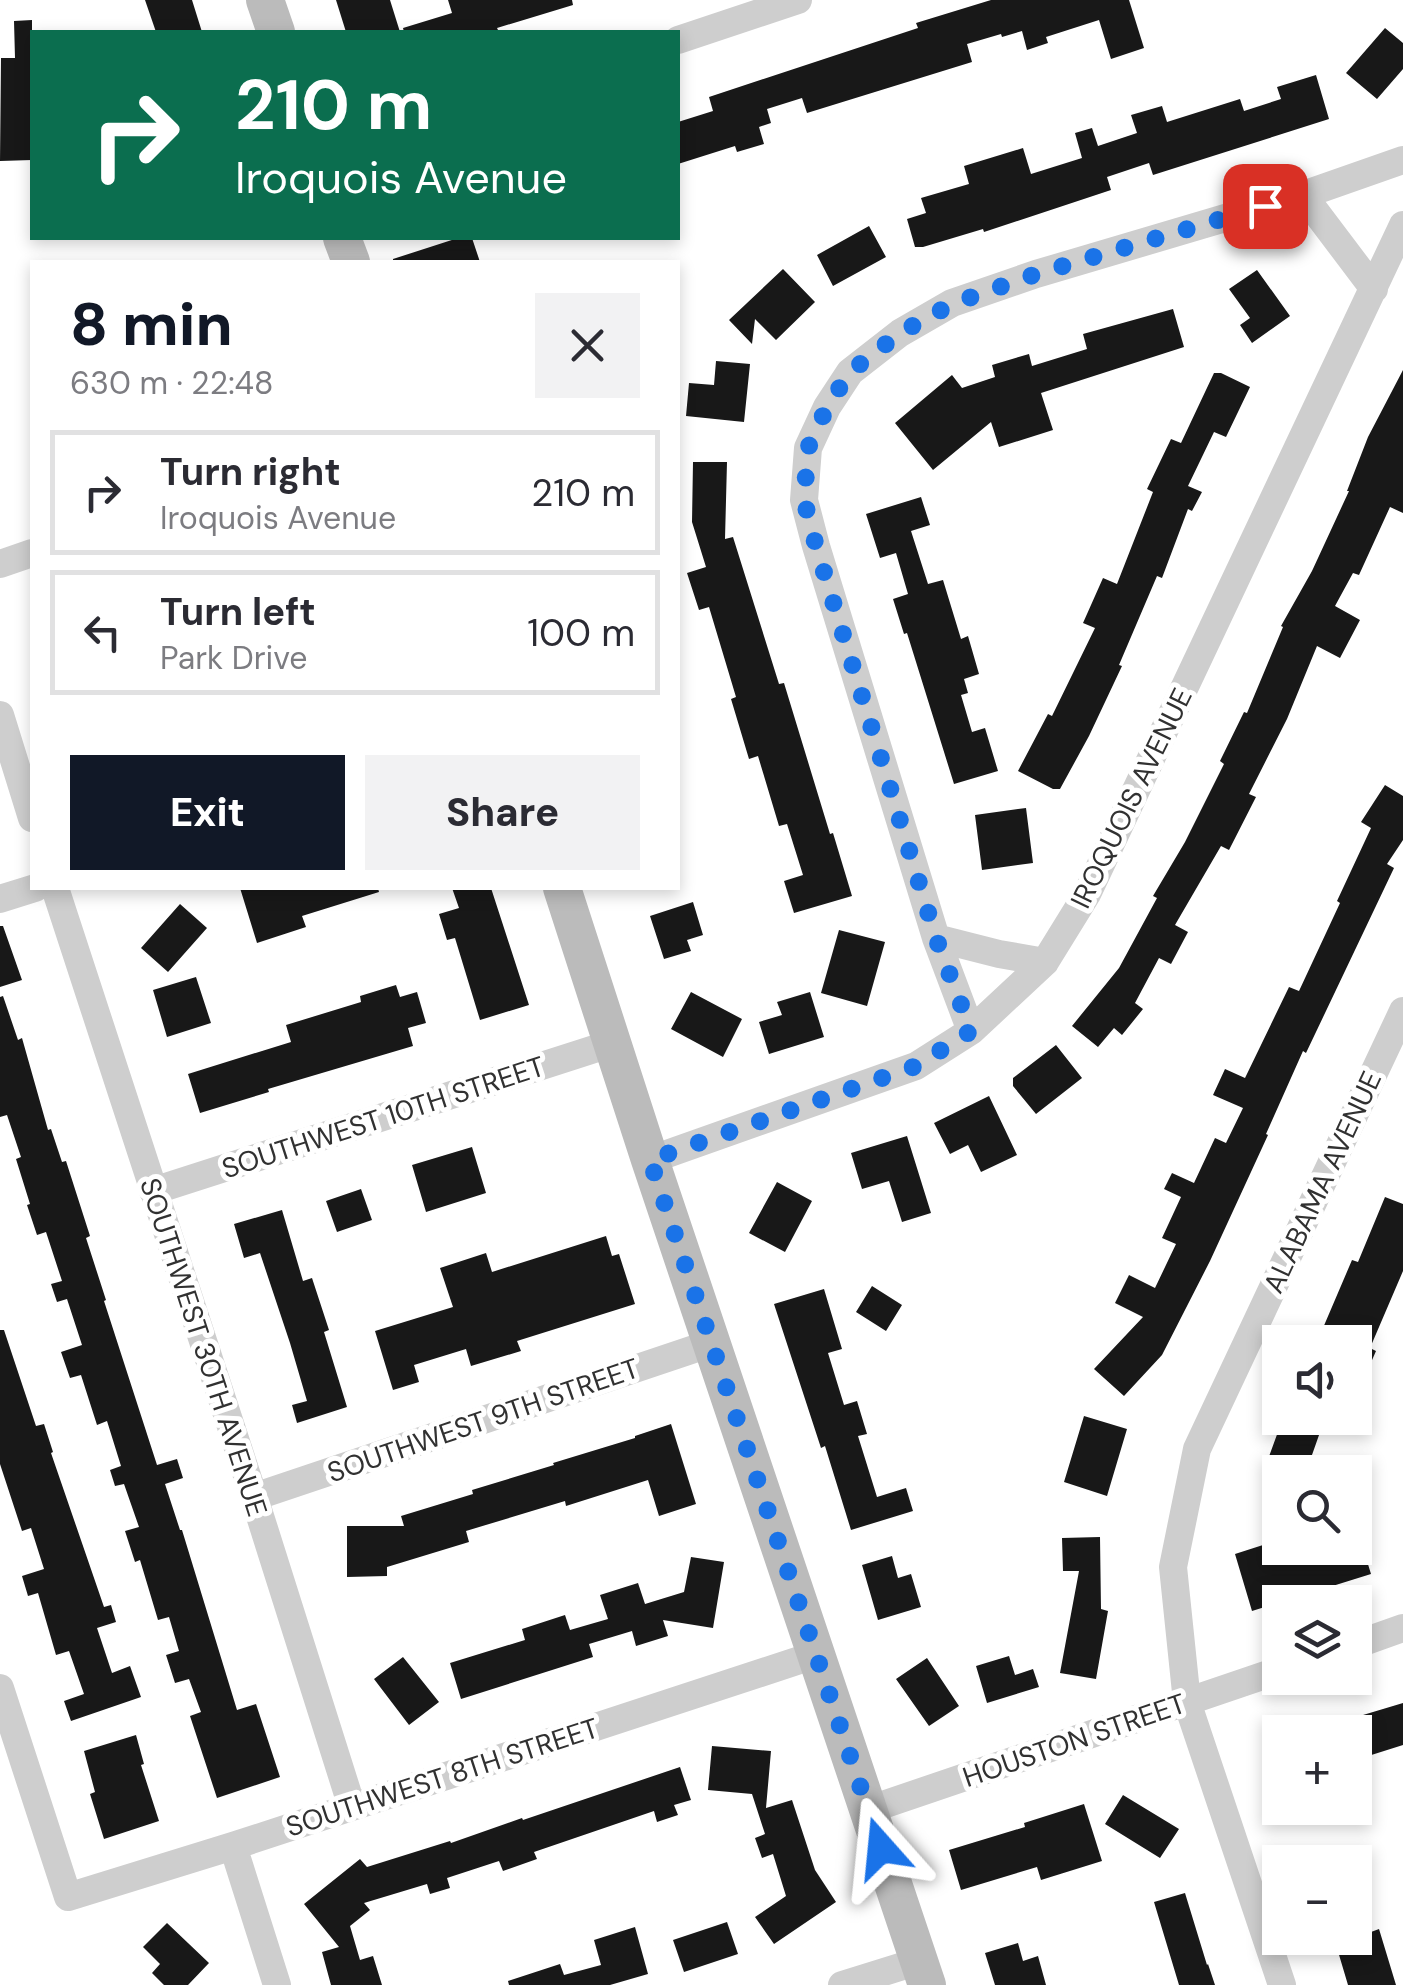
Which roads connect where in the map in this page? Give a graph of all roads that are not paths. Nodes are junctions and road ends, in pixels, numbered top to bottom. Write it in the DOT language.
graph roads {
  1 [pos="265,0"];
  2 [pos="798,0"];
  3 [pos="275,30"];
  4 [pos="680,39"];
  5 [pos="1403,160"];
  6 [pos="1303,195"];
  7 [pos="1403,226"];
  8 [pos="1374,290"];
  9 [pos="30,554"];
  10 [pos="0,564"];
  11 [pos="0,715"];
  12 [pos="30,812"];
  13 [pos="30,890"];
  14 [pos="56,890"];
  15 [pos="563,890"];
  16 [pos="0,899"];
  17 [pos="936,938"];
  18 [pos="1044,962"];
  19 [pos="1403,1011"];
  20 [pos="971,1031"];
  21 [pos="613,1042"];
  22 [pos="650,1160"];
  23 [pos="153,1192"];
  24 [pos="712,1343"];
  25 [pos="254,1497"];
  26 [pos="1403,1628"];
  27 [pos="1372,1639"];
  28 [pos="816,1655"];
  29 [pos="1262,1676"];
  30 [pos="0,1688"];
  31 [pos="1187,1702"];
  32 [pos="352,1807"];
  33 [pos="868,1810"];
  34 [pos="233,1846"];
  35 [pos="923,1973"];
  36 [pos="277,1985"];
  37 [pos="842,1985"];
  38 [pos="1282,1985"];
  1 -- 3 [label="main road"];
  2 -- 4 [label="street"];
  5 -- 6 [label="street"];
  6 -- 8 [label="street"];
  6 -- 17 [label="street"];
  7 -- 8 [label="street, IROQUOIS AVENUE"];
  8 -- 18 [label="street, IROQUOIS AVENUE"];
  9 -- 10 [label="street"];
  11 -- 12 [label="street"];
  13 -- 16 [label="street"];
  14 -- 23 [label="street, SOUTHWEST 30TH AVENUE"];
  15 -- 21 [label="main road"];
  17 -- 18 [label="street"];
  17 -- 20 [label="street"];
  18 -- 20 [label="street, IROQUOIS AVENUE"];
  19 -- 31 [label="street, ALABAMA AVENUE"];
  20 -- 22 [label="street, IROQUOIS AVENUE"];
  21 -- 22 [label="main road"];
  21 -- 23 [label="street, SOUTHWEST 10TH STREET"];
  22 -- 24 [label="main road"];
  23 -- 25 [label="street, SOUTHWEST 30TH AVENUE"];
  24 -- 25 [label="street, SOUTHWEST 9TH STREET"];
  24 -- 28 [label="main road"];
  25 -- 32 [label="street, SOUTHWEST 30TH AVENUE"];
  26 -- 27 [label="street"];
  28 -- 32 [label="street, SOUTHWEST 8TH STREET"];
  28 -- 33 [label="main road"];
  29 -- 31 [label="street, HOUSTON STREET"];
  30 -- 34 [label="street, SOUTHWEST 8TH STREET"];
  31 -- 33 [label="street, HOUSTON STREET"];
  31 -- 38 [label="street, ALABAMA AVENUE"];
  32 -- 34 [label="street, SOUTHWEST 8TH STREET"];
  33 -- 35 [label="main road"];
  34 -- 36 [label="street"];
  35 -- 37 [label="street"];
}
